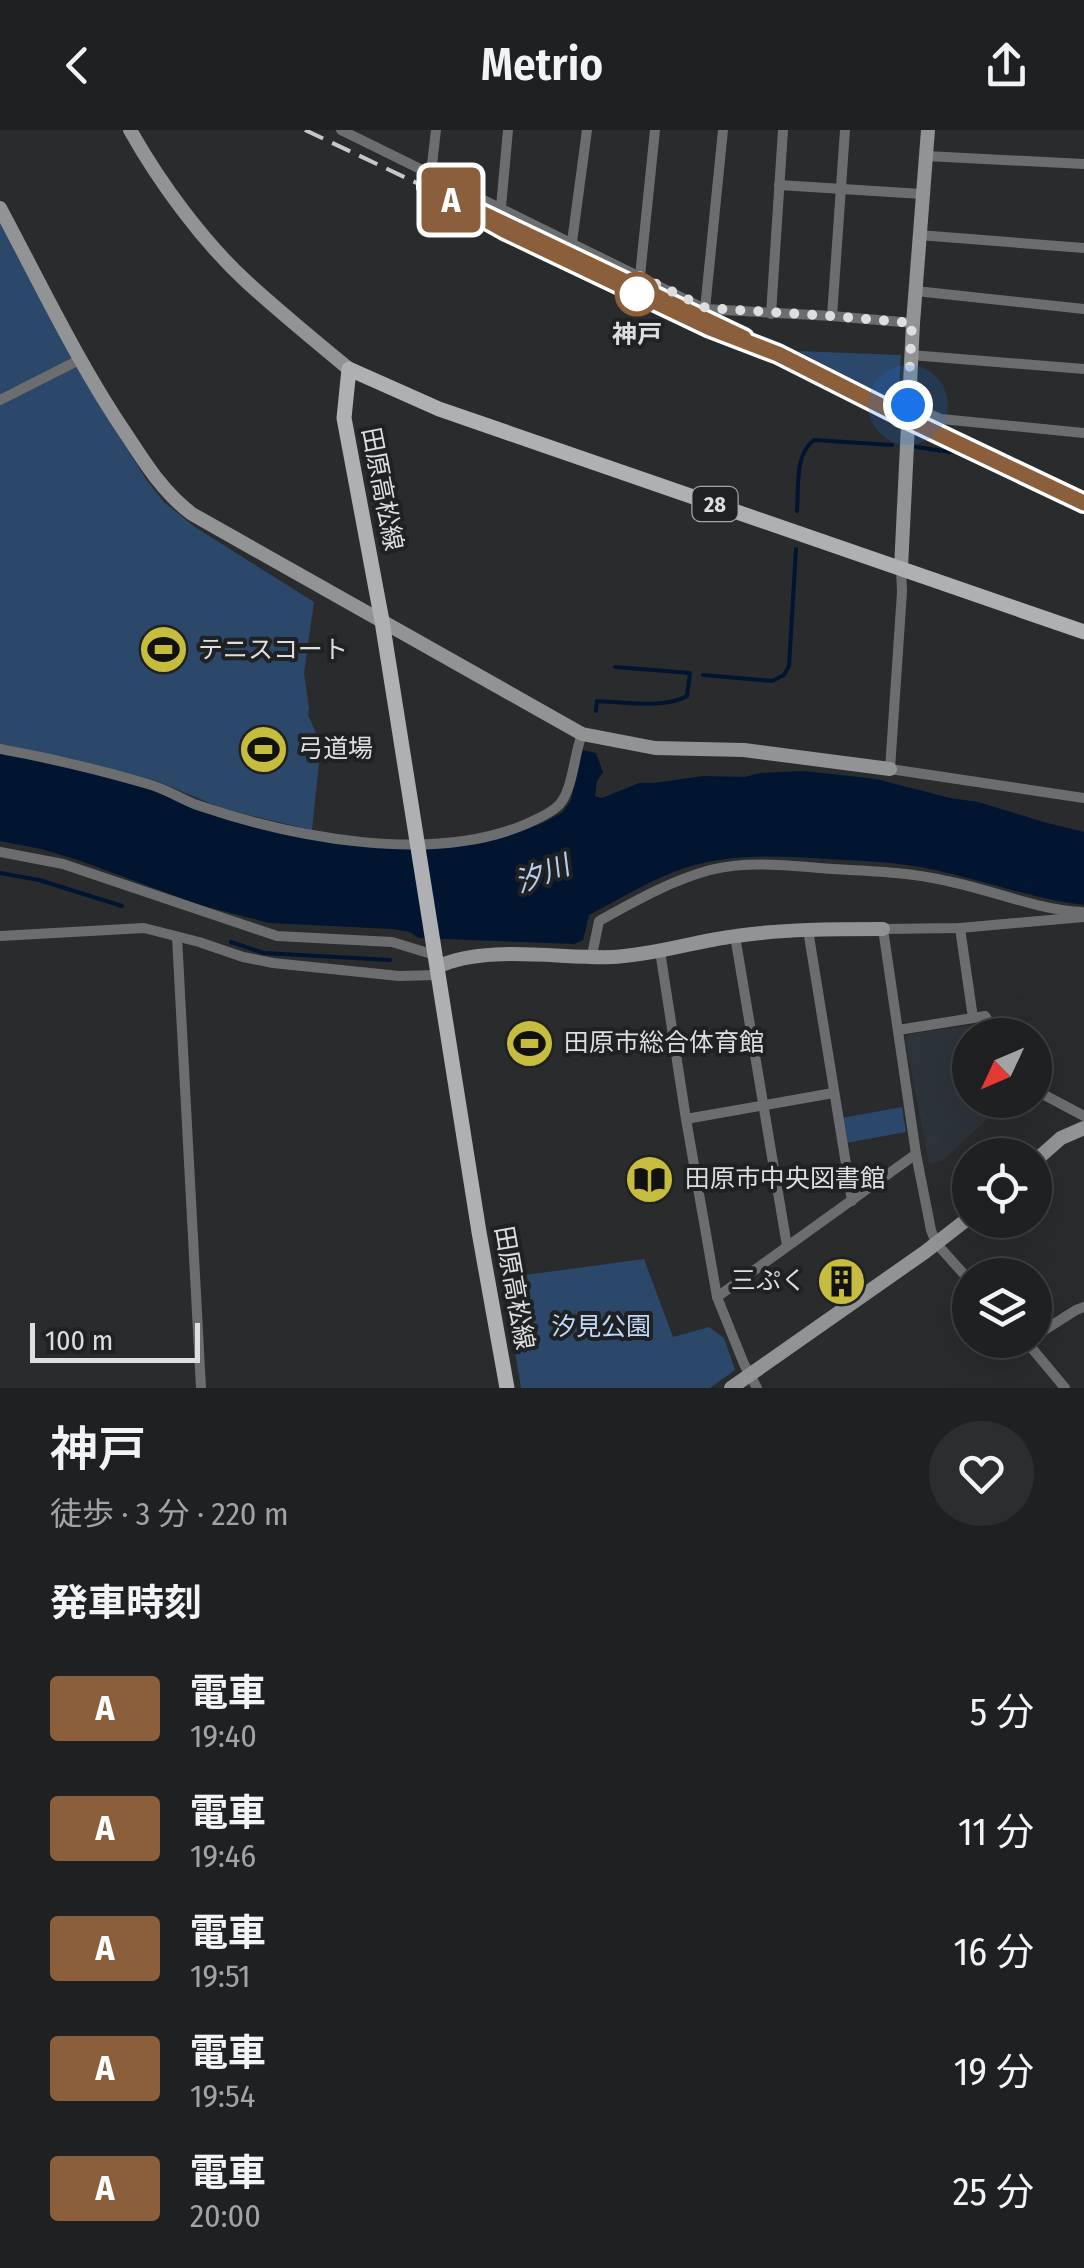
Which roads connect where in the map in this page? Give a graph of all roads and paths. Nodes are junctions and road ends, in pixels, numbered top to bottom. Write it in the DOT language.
graph roads {
  1 [pos="130,130"];
  2 [pos="341,130"];
  3 [pos="436,130"];
  4 [pos="508,130"];
  5 [pos="587,130"];
  6 [pos="655,130"];
  7 [pos="723,130"];
  8 [pos="783,130"];
  9 [pos="844,130"];
  10 [pos="928,130"];
  11 [pos="926,156"];
  12 [pos="1084,164"];
  13 [pos="431,172"];
  14 [pos="779,185"];
  15 [pos="840,189"];
  16 [pos="922,194"];
  17 [pos="501,206"];
  18 [pos="0,208"];
  19 [pos="920,235"];
  20 [pos="572,242"];
  21 [pos="1084,248"];
  22 [pos="640,276"];
  23 [pos="916,291"];
  24 [pos="706,308"];
  25 [pos="1084,309"];
  26 [pos="771,314"];
  27 [pos="832,316"];
  28 [pos="912,323"];
  29 [pos="911,355"];
  30 [pos="81,359"];
  31 [pos="349,368"];
  32 [pos="1084,369"];
  33 [pos="0,400"];
  34 [pos="908,405"];
  35 [pos="1084,433"];
  36 [pos="901,568"];
  37 [pos="382,621"];
  38 [pos="1084,632"];
  39 [pos="582,734"];
  40 [pos="0,749"];
  41 [pos="890,770"];
  42 [pos="1084,798"];
  43 [pos="418,846"];
  44 [pos="0,852"];
  45 [pos="1084,915"];
  46 [pos="883,928"];
  47 [pos="960,928"];
  48 [pos="808,930"];
  49 [pos="0,936"];
  50 [pos="176,936"];
  51 [pos="734,936"];
  52 [pos="660,950"];
  53 [pos="592,956"];
  54 [pos="436,961"];
  55 [pos="972,1018"];
  56 [pos="986,1018"];
  57 [pos="952,1021"];
  58 [pos="898,1030"];
  59 [pos="834,1094"];
  60 [pos="1052,1103"];
  61 [pos="762,1106"];
  62 [pos="686,1119"];
  63 [pos="1083,1128"];
  64 [pos="1052,1146"];
  65 [pos="916,1154"];
  66 [pos="852,1201"];
  67 [pos="952,1231"];
  68 [pos="936,1244"];
  69 [pos="787,1246"];
  70 [pos="952,1261"];
  71 [pos="718,1297"];
  72 [pos="1084,1307"];
  73 [pos="1052,1326"];
  74 [pos="1042,1358"];
  75 [pos="753,1382"];
  76 [pos="201,1388"];
  77 [pos="507,1388"];
  78 [pos="731,1388"];
  79 [pos="1065,1388"];
  1 -- 31 [label="street"];
  2 -- 13 [label="street"];
  3 -- 13 [label="street"];
  4 -- 17 [label="street"];
  5 -- 20 [label="street"];
  6 -- 22 [label="street"];
  7 -- 24 [label="street"];
  8 -- 14 [label="street"];
  9 -- 15 [label="street"];
  10 -- 11 [label="street"];
  11 -- 12 [label="street"];
  11 -- 16 [label="street"];
  13 -- 17 [label="street"];
  14 -- 15 [label="street"];
  14 -- 26 [label="street"];
  15 -- 16 [label="street"];
  15 -- 27 [label="street"];
  16 -- 19 [label="street"];
  17 -- 20 [label="street"];
  18 -- 30 [label="street"];
  19 -- 21 [label="street"];
  19 -- 23 [label="street"];
  20 -- 22 [label="street"];
  22 -- 24 [label="street"];
  23 -- 25 [label="street"];
  23 -- 28 [label="street"];
  24 -- 26 [label="street"];
  26 -- 27 [label="street"];
  27 -- 28 [label="street"];
  28 -- 29 [label="street"];
  29 -- 32 [label="street"];
  29 -- 34 [label="street"];
  30 -- 33 [label="street"];
  30 -- 37 [label="street"];
  31 -- 36 [label="main road, 田原高松線 / 28"];
  31 -- 37 [label="main road, 田原高松線"];
  34 -- 35 [label="street"];
  34 -- 36 [label="street"];
  36 -- 38 [label="main road, 田原高松線 / 28"];
  36 -- 41 [label="street"];
  37 -- 39 [label="street"];
  37 -- 43 [label="main road, 田原高松線"];
  39 -- 41 [label="street"];
  39 -- 43 [label="street"];
  40 -- 43 [label="street"];
  41 -- 42 [label="street"];
  43 -- 54 [label="main road, 田原高松線"];
  44 -- 54 [label="street"];
  45 -- 47 [label="street"];
  45 -- 53 [label="street"];
  46 -- 47 [label="street"];
  46 -- 48 [label="street"];
  46 -- 58 [label="street"];
  47 -- 55 [label="street"];
  48 -- 51 [label="street"];
  48 -- 59 [label="street"];
  49 -- 50 [label="street"];
  50 -- 54 [label="street"];
  50 -- 76 [label="street"];
  51 -- 52 [label="street"];
  51 -- 61 [label="street"];
  52 -- 53 [label="street"];
  52 -- 62 [label="street"];
  53 -- 54 [label="street"];
  54 -- 77 [label="main road, 田原高松線"];
  55 -- 56 [label="street"];
  57 -- 58 [label="street"];
  58 -- 65 [label="street"];
  59 -- 61 [label="street"];
  59 -- 66 [label="street"];
  60 -- 63 [label="street"];
  61 -- 62 [label="street"];
  61 -- 69 [label="street"];
  62 -- 71 [label="street"];
  63 -- 64 [label="street"];
  65 -- 66 [label="street"];
  65 -- 68 [label="street"];
  66 -- 69 [label="street"];
  67 -- 68 [label="street"];
  68 -- 70 [label="street"];
  68 -- 75 [label="street"];
  69 -- 71 [label="street"];
  71 -- 75 [label="street"];
  72 -- 73 [label="street"];
  74 -- 79 [label="street"];
  75 -- 78 [label="street"];
}
